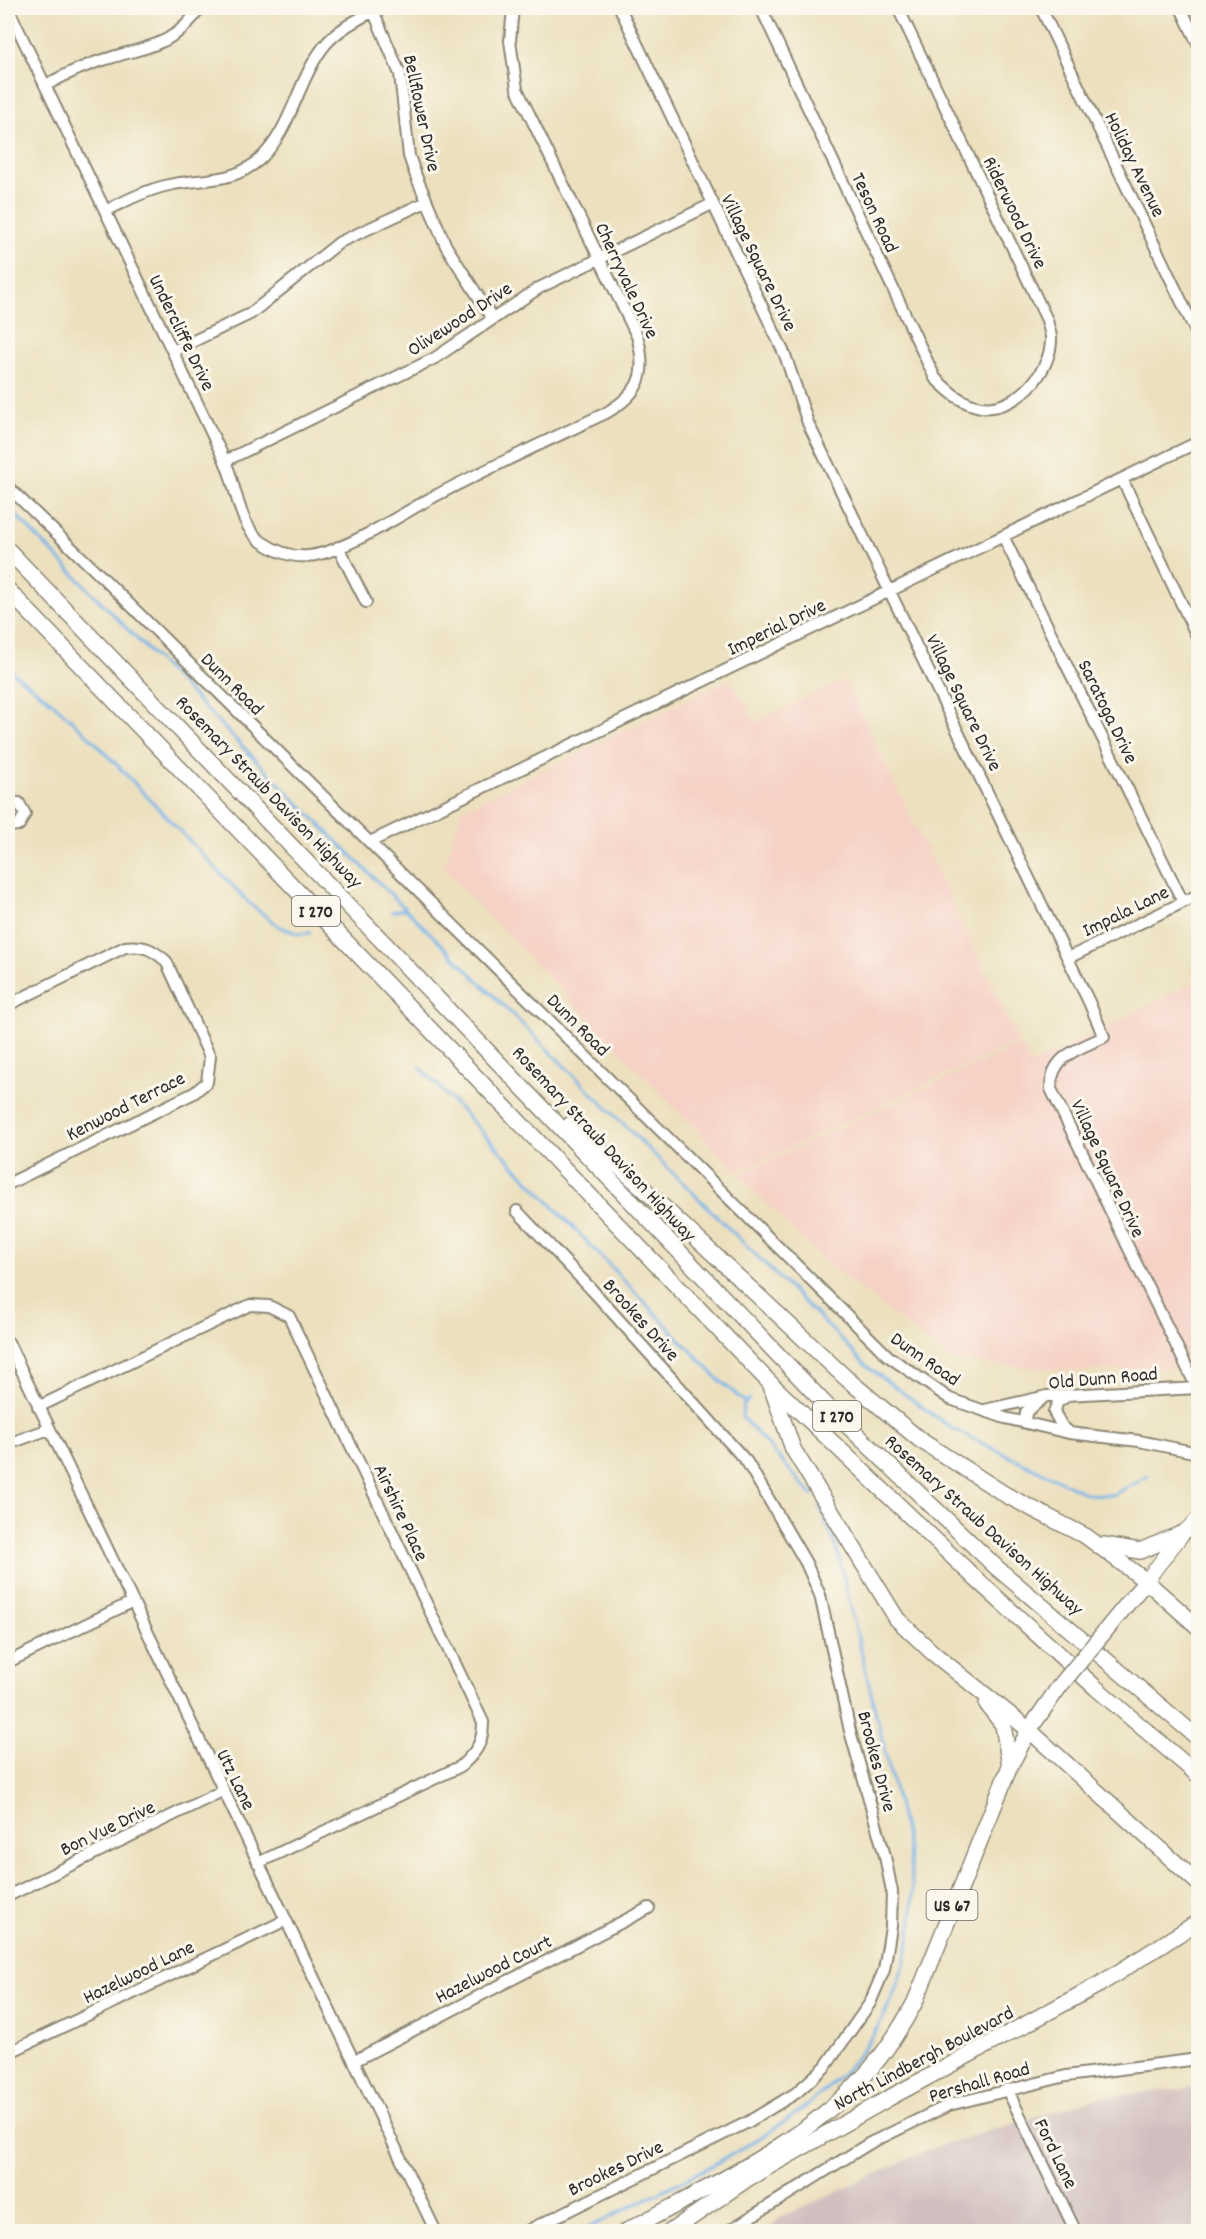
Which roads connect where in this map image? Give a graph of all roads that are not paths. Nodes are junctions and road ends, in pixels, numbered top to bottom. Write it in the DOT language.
graph roads {
  1 [pos="8,8"];
  2 [pos="200,8"];
  3 [pos="513,8"];
  4 [pos="620,8"];
  5 [pos="761,8"];
  6 [pos="898,8"];
  7 [pos="1041,8"];
  8 [pos="1181,8"];
  9 [pos="376,9"];
  10 [pos="1198,44"];
  11 [pos="46,85"];
  12 [pos="426,202"];
  13 [pos="712,204"];
  14 [pos="106,211"];
  15 [pos="600,260"];
  16 [pos="492,318"];
  17 [pos="1198,336"];
  18 [pos="173,351"];
  19 [pos="983,408"];
  20 [pos="1198,442"];
  21 [pos="225,460"];
  22 [pos="1122,479"];
  23 [pos="8,487"];
  24 [pos="1003,536"];
  25 [pos="338,547"];
  26 [pos="8,550"];
  27 [pos="8,590"];
  28 [pos="892,590"];
  29 [pos="366,602"];
  30 [pos="1198,638"];
  31 [pos="8,802"];
  32 [pos="8,826"];
  33 [pos="370,842"];
  34 [pos="1198,895"];
  35 [pos="1183,902"];
  36 [pos="1068,958"];
  37 [pos="8,1005"];
  38 [pos="503,1065"];
  39 [pos="8,1184"];
  40 [pos="517,1211"];
  41 [pos="8,1342"];
  42 [pos="770,1383"];
  43 [pos="1198,1388"];
  44 [pos="1047,1396"];
  45 [pos="1068,1396"];
  46 [pos="38,1407"];
  47 [pos="982,1411"];
  48 [pos="1024,1422"];
  49 [pos="49,1429"];
  50 [pos="1069,1433"];
  51 [pos="8,1444"];
  52 [pos="1198,1453"];
  53 [pos="1198,1520"];
  54 [pos="1183,1533"];
  55 [pos="1093,1541"];
  56 [pos="1115,1558"];
  57 [pos="1146,1581"];
  58 [pos="132,1602"];
  59 [pos="1198,1627"];
  60 [pos="8,1662"];
  61 [pos="968,1681"];
  62 [pos="1029,1730"];
  63 [pos="1198,1738"];
  64 [pos="1010,1766"];
  65 [pos="1198,1775"];
  66 [pos="222,1791"];
  67 [pos="258,1863"];
  68 [pos="1198,1883"];
  69 [pos="8,1896"];
  70 [pos="649,1908"];
  71 [pos="284,1921"];
  72 [pos="1198,1922"];
  73 [pos="8,2053"];
  74 [pos="1198,2059"];
  75 [pos="354,2061"];
  76 [pos="1007,2089"];
  77 [pos="436,2232"];
  78 [pos="525,2232"];
  79 [pos="625,2232"];
  80 [pos="670,2232"];
  81 [pos="727,2232"];
  82 [pos="1076,2232"];
  1 -- 11 [label="street, Undercliffe Drive"];
  2 -- 11 [label="street"];
  3 -- 15 [label="street, Cherryvale Drive"];
  4 -- 13 [label="street, Village Square Drive"];
  5 -- 19 [label="street, Teson Road"];
  6 -- 19 [label="street, Riderwood Drive"];
  7 -- 17 [label="street, Holiday Avenue"];
  8 -- 10 [label="street"];
  9 -- 12 [label="street, Bellflower Drive"];
  9 -- 14 [label="street"];
  11 -- 14 [label="street, Undercliffe Drive"];
  12 -- 16 [label="street, Bellflower Drive"];
  12 -- 18 [label="street"];
  13 -- 15 [label="street, Olivewood Drive"];
  13 -- 28 [label="street, Village Square Drive"];
  14 -- 18 [label="street, Undercliffe Drive"];
  15 -- 16 [label="street, Olivewood Drive"];
  15 -- 25 [label="street, Cherryvale Drive"];
  16 -- 21 [label="street, Olivewood Drive"];
  18 -- 21 [label="street, Undercliffe Drive"];
  20 -- 22 [label="street, Imperial Drive"];
  21 -- 25 [label="street, Undercliffe Drive"];
  22 -- 24 [label="street, Imperial Drive"];
  22 -- 30 [label="street"];
  23 -- 33 [label="street, Dunn Road"];
  24 -- 28 [label="street, Imperial Drive"];
  24 -- 35 [label="street, Saratoga Drive"];
  25 -- 29 [label="street"];
  26 -- 38 [label="highway, Rosemary Straub Davison Highway / I 270"];
  27 -- 42 [label="highway, I 270"];
  28 -- 33 [label="street, Imperial Drive"];
  28 -- 36 [label="street, Village Square Drive"];
  31 -- 32 [label="street"];
  33 -- 47 [label="street, Dunn Road"];
  34 -- 35 [label="street, Impala Lane"];
  35 -- 36 [label="street, Impala Lane"];
  36 -- 43 [label="street, Village Square Drive"];
  37 -- 39 [label="street, Kenwood Terrace"];
  38 -- 55 [label="highway"];
  38 -- 63 [label="highway, Rosemary Straub Davison Highway / I 270"];
  40 -- 78 [label="street, Brookes Drive"];
  41 -- 46 [label="street, Utz Lane"];
  42 -- 61 [label="highway"];
  42 -- 65 [label="highway, I 270"];
  43 -- 45 [label="street, Old Dunn Road"];
  44 -- 45 [label="street, Old Dunn Road"];
  44 -- 47 [label="street"];
  44 -- 48 [label="street, Old Dunn Road"];
  45 -- 50 [label="street"];
  46 -- 49 [label="street, Utz Lane"];
  46 -- 67 [label="street, Airshire Place"];
  47 -- 48 [label="street, Dunn Road"];
  48 -- 50 [label="street, Dunn Road"];
  49 -- 51 [label="street"];
  49 -- 58 [label="street, Utz Lane"];
  50 -- 52 [label="street, Dunn Road"];
  53 -- 54 [label="main road, North Lindbergh Boulevard / US 67"];
  54 -- 55 [label="highway"];
  54 -- 56 [label="highway"];
  54 -- 57 [label="main road, North Lindbergh Boulevard / US 67"];
  55 -- 56 [label="highway"];
  56 -- 57 [label="highway"];
  57 -- 59 [label="highway"];
  57 -- 62 [label="highway, North Lindbergh Boulevard / US 67, bridge"];
  58 -- 60 [label="street"];
  58 -- 66 [label="street, Utz Lane"];
  61 -- 62 [label="highway"];
  61 -- 64 [label="highway"];
  62 -- 64 [label="highway, North Lindbergh Boulevard / US 67"];
  62 -- 68 [label="highway"];
  64 -- 79 [label="highway, North Lindbergh Boulevard / US 67"];
  66 -- 67 [label="street, Utz Lane"];
  66 -- 69 [label="street, Bon Vue Drive"];
  67 -- 71 [label="street, Utz Lane"];
  70 -- 75 [label="street, Hazelwood Court"];
  71 -- 73 [label="street, Hazelwood Lane"];
  71 -- 75 [label="street, Utz Lane"];
  72 -- 80 [label="highway, North Lindbergh Boulevard"];
  74 -- 76 [label="street, Pershall Road"];
  75 -- 77 [label="street, Utz Lane"];
  76 -- 81 [label="street, Pershall Road"];
  76 -- 82 [label="street, Ford Lane"];
}
